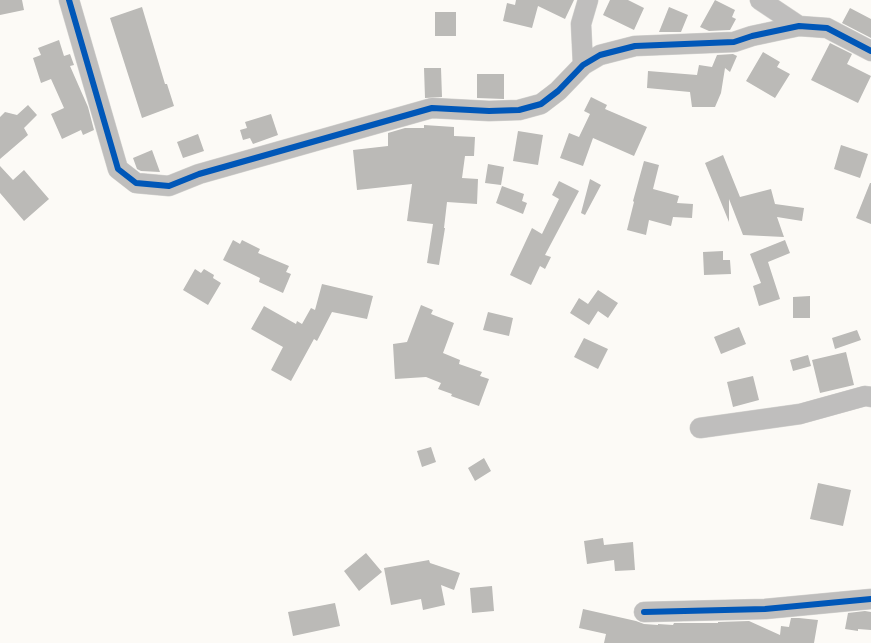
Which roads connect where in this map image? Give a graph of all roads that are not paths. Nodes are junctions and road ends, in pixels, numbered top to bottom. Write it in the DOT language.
graph roads {
  1 [pos="69,0"];
  2 [pos="588,0"];
  3 [pos="760,0"];
  4 [pos="799,26"];
  5 [pos="871,51"];
  6 [pos="583,65"];
  7 [pos="871,397"];
  8 [pos="700,428"];
  9 [pos="871,599"];
  10 [pos="644,612"];
  1 -- 6 [label="street"];
  2 -- 6 [label="street"];
  3 -- 4 [label="street"];
  4 -- 5 [label="street"];
  4 -- 6 [label="street"];
  7 -- 8 [label="street"];
  9 -- 10 [label="street"];
}
